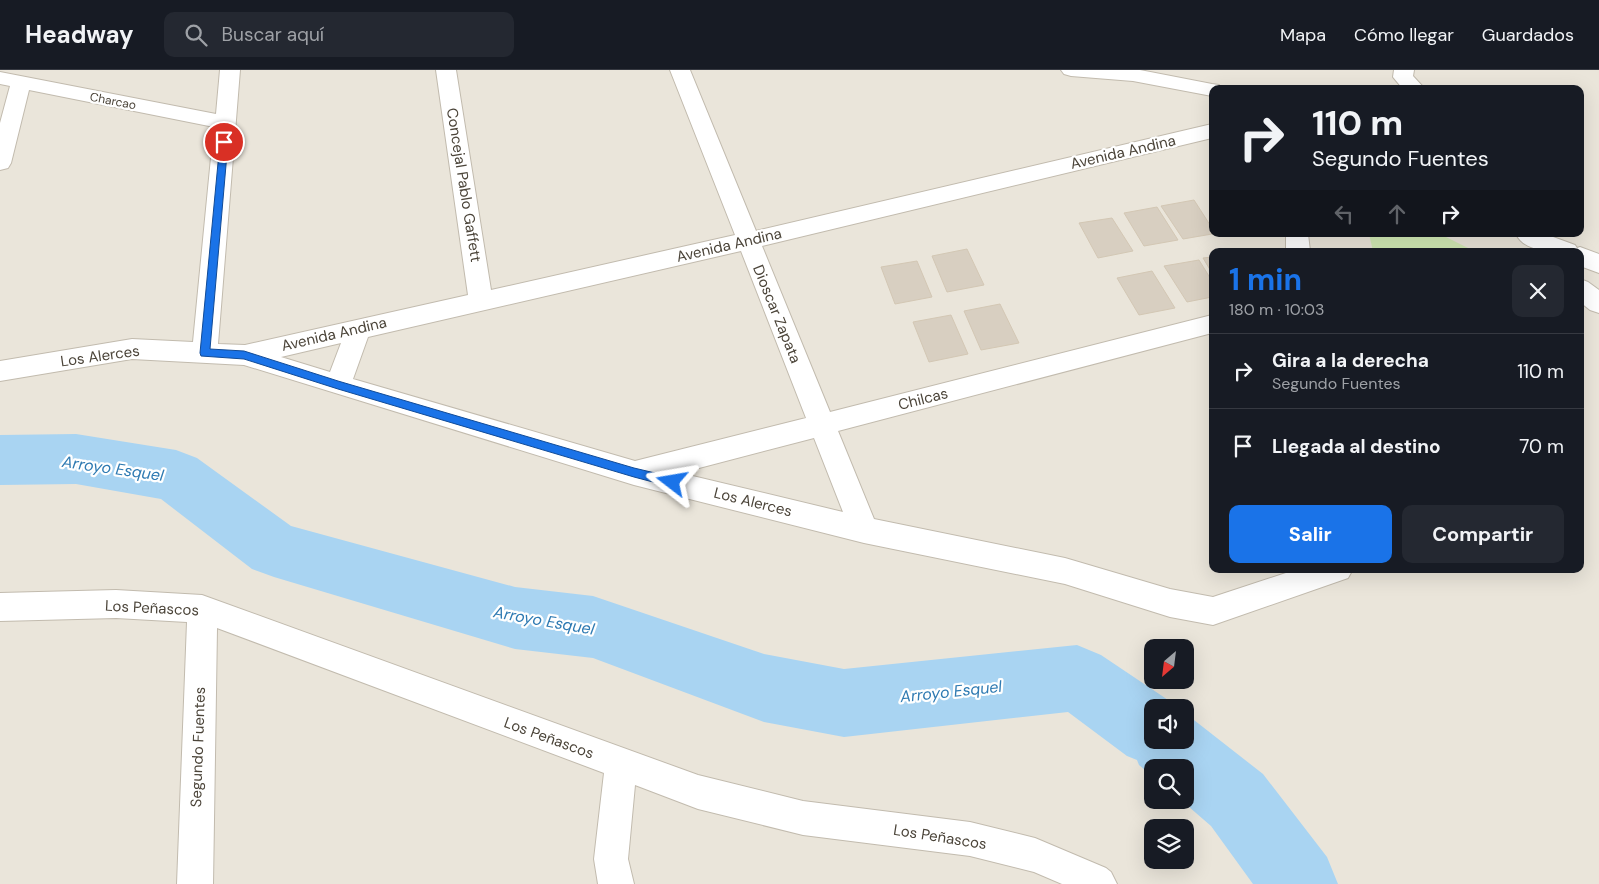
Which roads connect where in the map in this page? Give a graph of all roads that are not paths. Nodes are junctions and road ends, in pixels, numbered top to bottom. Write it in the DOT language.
graph roads {
  1 [pos="230,70"];
  2 [pos="446,70"];
  3 [pos="680,70"];
  4 [pos="1071,70"];
  5 [pos="0,78"];
  6 [pos="21,83"];
  7 [pos="1209,89"];
  8 [pos="226,123"];
  9 [pos="1209,132"];
  10 [pos="0,163"];
  11 [pos="1538,240"];
  12 [pos="747,241"];
  13 [pos="1559,248"];
  14 [pos="1584,258"];
  15 [pos="1599,264"];
  16 [pos="1584,291"];
  17 [pos="482,301"];
  18 [pos="1599,304"];
  19 [pos="1209,325"];
  20 [pos="358,329"];
  21 [pos="205,353"];
  22 [pos="244,355"];
  23 [pos="0,371"];
  24 [pos="338,385"];
  25 [pos="822,425"];
  26 [pos="634,472"];
  27 [pos="864,530"];
  28 [pos="1326,573"];
  29 [pos="0,607"];
  30 [pos="202,610"];
  31 [pos="621,764"];
  32 [pos="195,884"];
  33 [pos="616,884"];
  34 [pos="1100,884"];
  1 -- 8 [label="street"];
  2 -- 17 [label="street, Concejal Pablo Gaffett"];
  3 -- 12 [label="street, Dioscar Zapata"];
  4 -- 7 [label="street"];
  5 -- 6 [label="street, Charcao"];
  6 -- 8 [label="street, Charcao"];
  6 -- 10 [label="street"];
  8 -- 21 [label="street"];
  9 -- 12 [label="street, Avenida Andina"];
  11 -- 13 [label="street"];
  12 -- 17 [label="street, Avenida Andina"];
  12 -- 25 [label="street, Dioscar Zapata"];
  14 -- 15 [label="street"];
  16 -- 18 [label="street"];
  17 -- 20 [label="street, Avenida Andina"];
  19 -- 25 [label="street, Chilcas"];
  20 -- 22 [label="street, Avenida Andina"];
  20 -- 24 [label="street"];
  21 -- 22 [label="street, Los Alerces"];
  21 -- 23 [label="street, Los Alerces"];
  22 -- 24 [label="street, Los Alerces"];
  24 -- 26 [label="street, Los Alerces"];
  25 -- 26 [label="street, Chilcas"];
  25 -- 27 [label="street, Dioscar Zapata"];
  26 -- 27 [label="street, Los Alerces"];
  27 -- 28 [label="street, Los Alerces"];
  29 -- 30 [label="street, Los Peñascos"];
  30 -- 31 [label="street, Los Peñascos"];
  30 -- 32 [label="street, Segundo Fuentes"];
  31 -- 33 [label="street"];
  31 -- 34 [label="street, Los Peñascos"];
}
